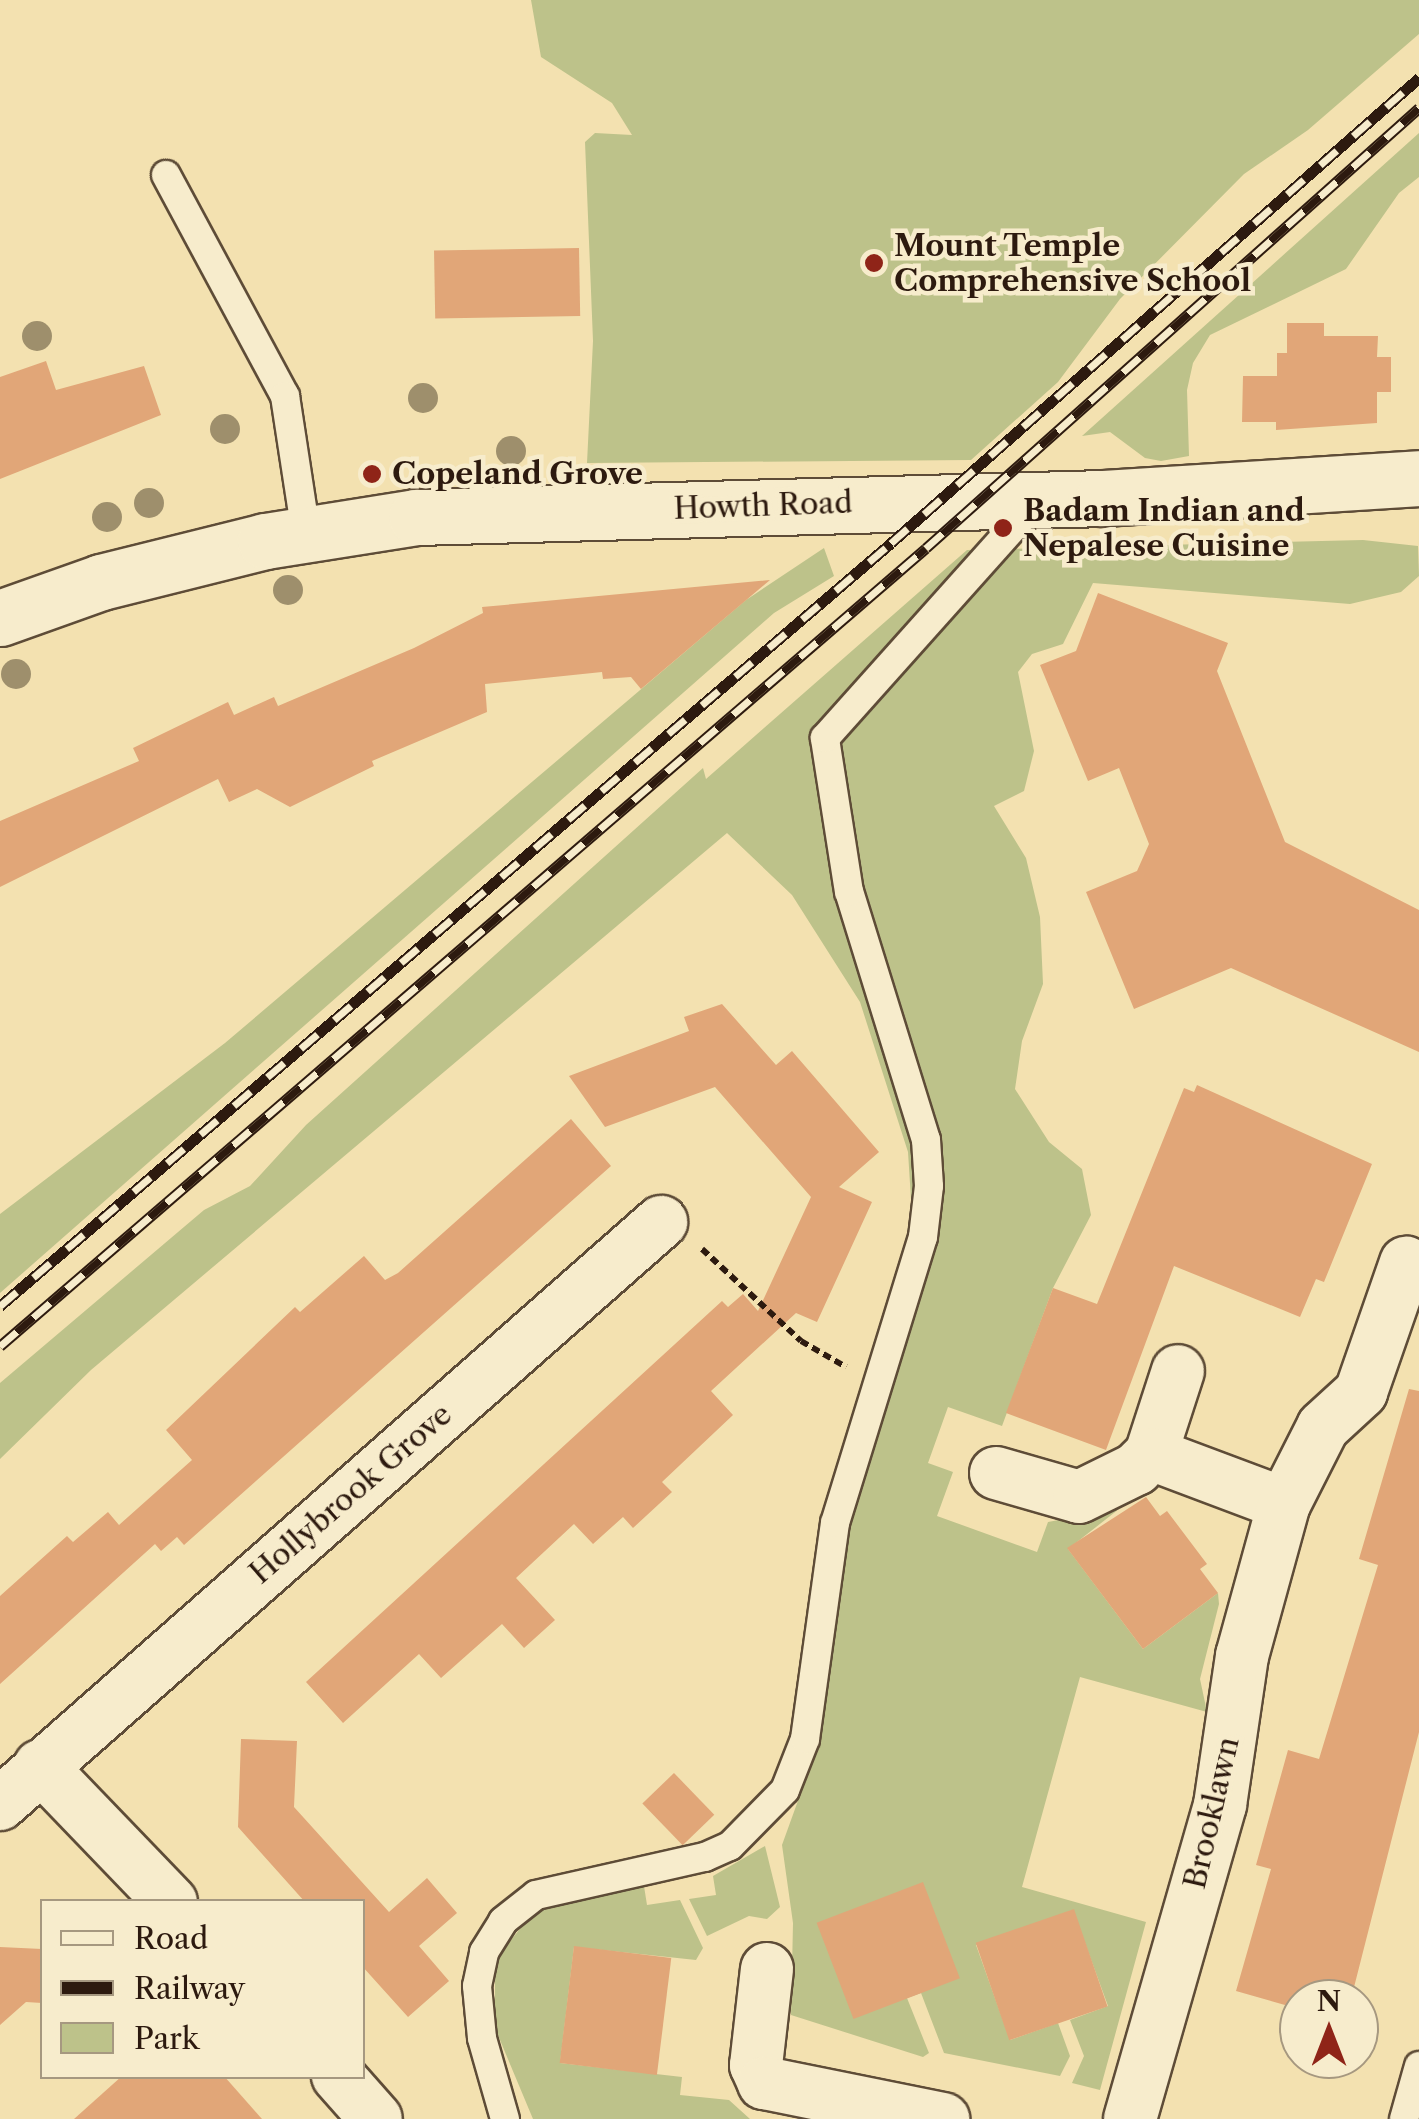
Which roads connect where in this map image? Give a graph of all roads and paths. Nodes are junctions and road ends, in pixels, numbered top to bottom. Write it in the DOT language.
graph roads {
  1 [pos="166,175"];
  2 [pos="1419,478"];
  3 [pos="1038,500"];
  4 [pos="306,534"];
  5 [pos="0,618"];
  6 [pos="661,1222"];
  7 [pos="1406,1264"];
  8 [pos="1178,1371"];
  9 [pos="879,1386"];
  10 [pos="1151,1454"];
  11 [pos="996,1473"];
  12 [pos="1284,1504"];
  13 [pos="40,1766"];
  14 [pos="0,1804"];
  15 [pos="168,1899"];
  16 [pos="767,1969"];
  17 [pos="1419,2066"];
  18 [pos="341,2079"];
  19 [pos="376,2119"];
  20 [pos="505,2119"];
  21 [pos="943,2119"];
  22 [pos="1130,2119"];
  23 [pos="1404,2119"];
  1 -- 4 [label="lane"];
  2 -- 3 [label="main road, Howth Road"];
  3 -- 4 [label="main road, Howth Road"];
  3 -- 9 [label="lane"];
  4 -- 5 [label="main road, Howth Road"];
  6 -- 9 [label="path"];
  6 -- 13 [label="street, Hollybrook Grove"];
  7 -- 12 [label="street, Brooklawn"];
  8 -- 10 [label="street"];
  9 -- 20 [label="lane"];
  10 -- 11 [label="street"];
  10 -- 12 [label="street"];
  12 -- 22 [label="street, Brooklawn"];
  13 -- 14 [label="street, Hollybrook Grove"];
  13 -- 15 [label="street"];
  16 -- 21 [label="street"];
  17 -- 23 [label="lane"];
  18 -- 19 [label="street"];
}
